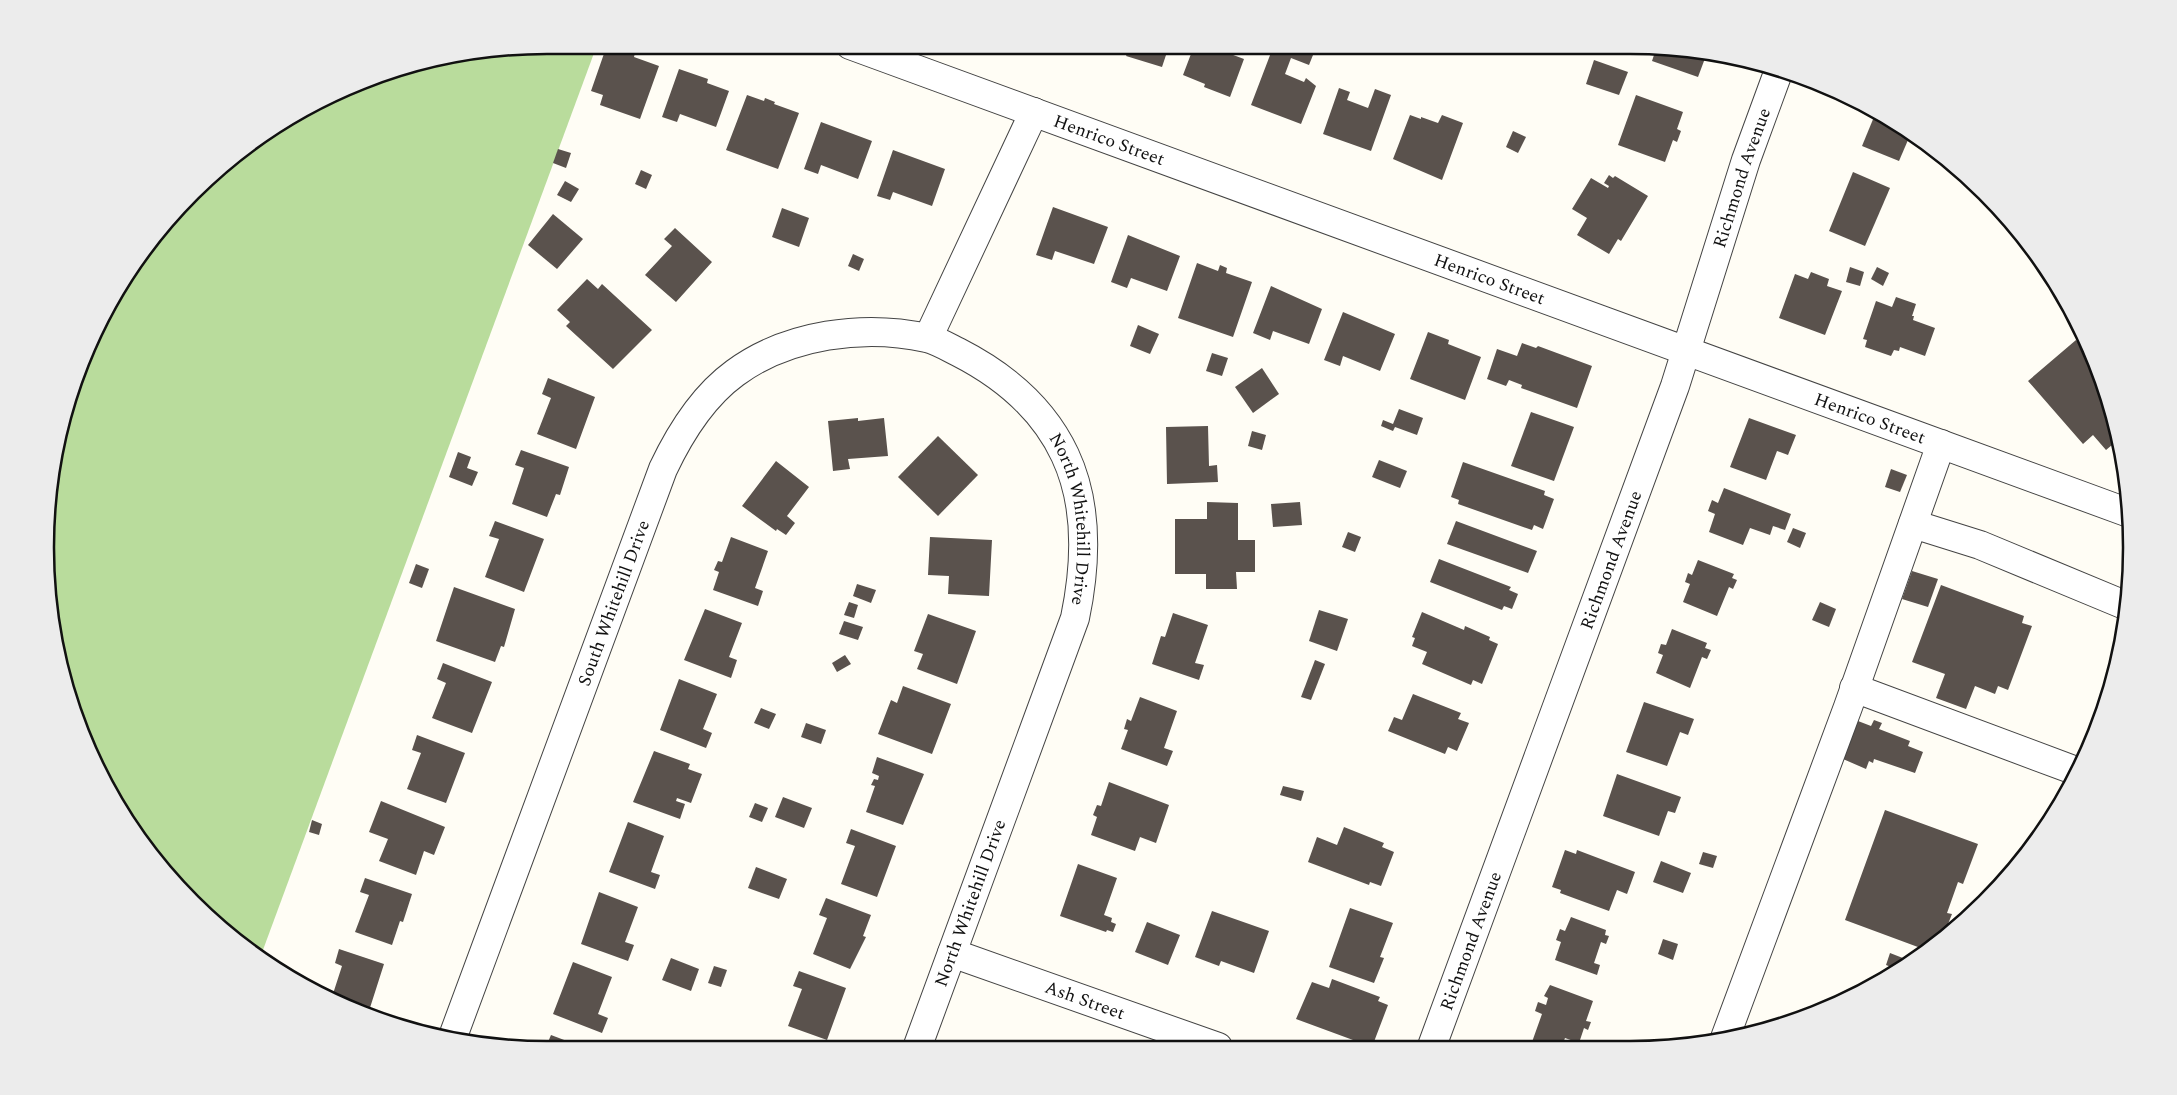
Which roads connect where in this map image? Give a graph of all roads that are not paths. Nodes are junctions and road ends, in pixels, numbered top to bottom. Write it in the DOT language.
graph roads {
  1 [pos="875,54"];
  2 [pos="1777,77"];
  3 [pos="1034,112"];
  4 [pos="928,338"];
  5 [pos="1685,351"];
  6 [pos="1941,444"];
  7 [pos="2122,510"];
  8 [pos="1912,524"];
  9 [pos="2120,603"];
  10 [pos="1854,688"];
  11 [pos="2070,769"];
  12 [pos="952,953"];
  13 [pos="454,1032"];
  14 [pos="1727,1032"];
  15 [pos="920,1041"];
  16 [pos="1201,1041"];
  17 [pos="1434,1041"];
  1 -- 3 [label="street, Henrico Street"];
  2 -- 5 [label="street, Richmond Avenue"];
  3 -- 4 [label="street"];
  3 -- 5 [label="street, Henrico Street"];
  4 -- 12 [label="street, North Whitehill Drive"];
  4 -- 13 [label="street, South Whitehill Drive"];
  5 -- 6 [label="street, Henrico Street"];
  5 -- 17 [label="street, Richmond Avenue"];
  6 -- 7 [label="street, Henrico Street"];
  6 -- 8 [label="street"];
  8 -- 9 [label="street"];
  8 -- 10 [label="street"];
  10 -- 11 [label="street"];
  10 -- 14 [label="street"];
  12 -- 15 [label="street, North Whitehill Drive"];
  12 -- 16 [label="street, Ash Street"];
}
